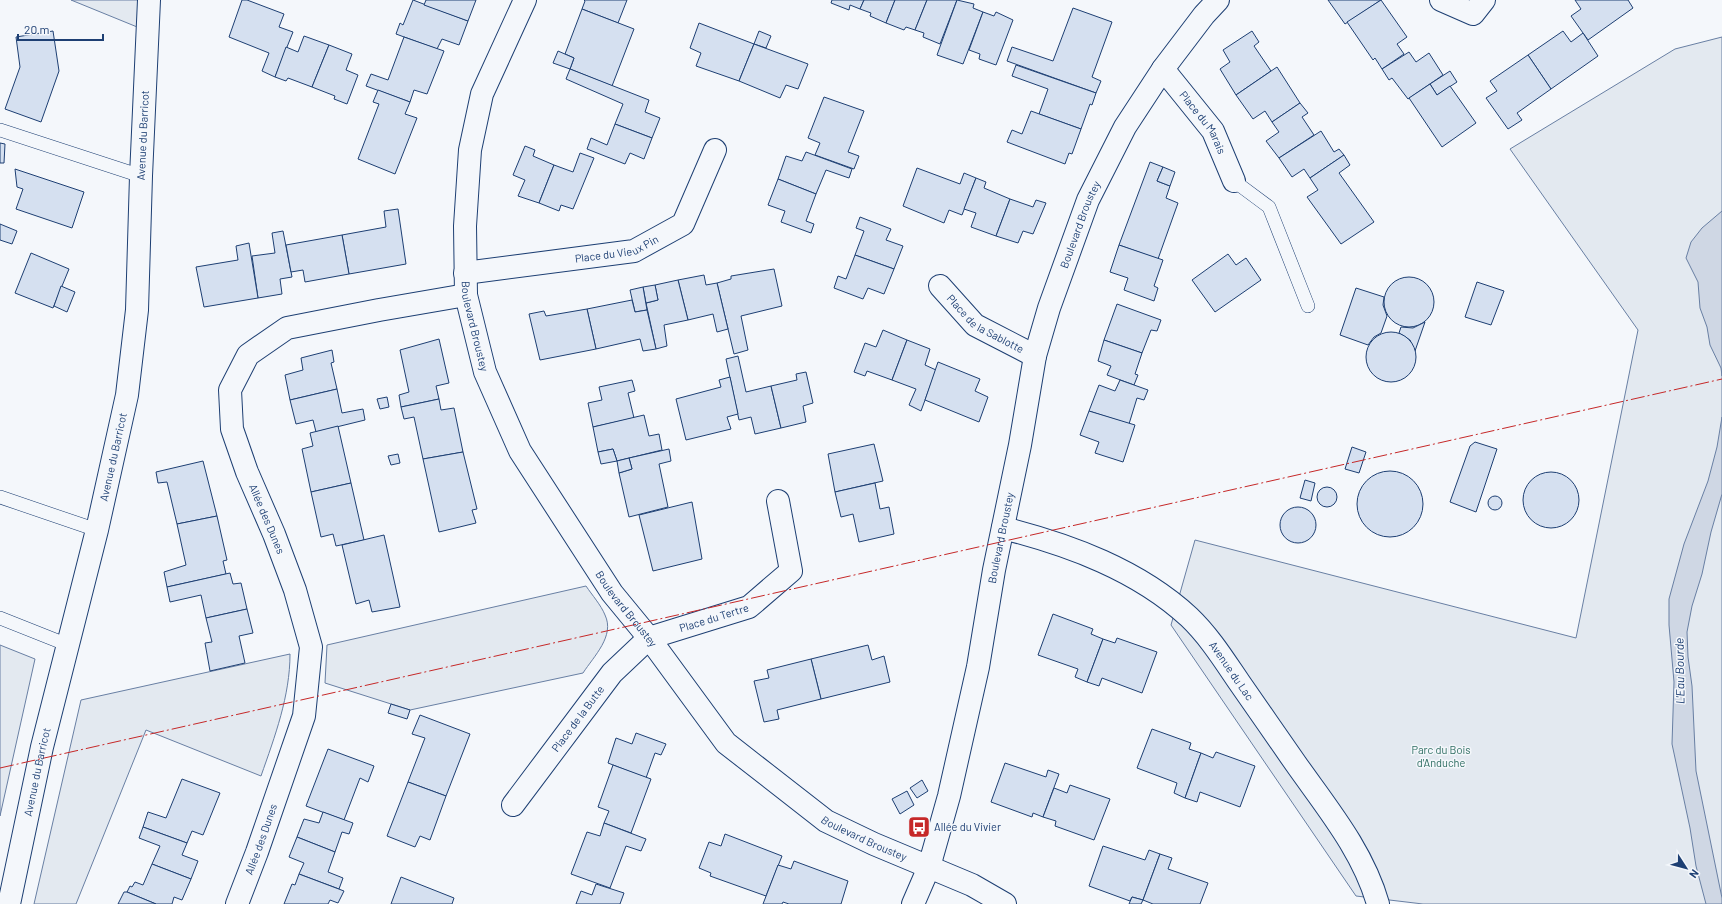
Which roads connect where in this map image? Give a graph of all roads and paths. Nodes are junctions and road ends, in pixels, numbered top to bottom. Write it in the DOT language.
graph roads {
  1 [pos="149,0"];
  2 [pos="525,0"];
  3 [pos="1218,0"];
  4 [pos="1441,0"];
  5 [pos="1484,0"];
  6 [pos="1163,69"];
  7 [pos="0,130"];
  8 [pos="715,150"];
  9 [pos="141,176"];
  10 [pos="1234,181"];
  11 [pos="465,273"];
  12 [pos="940,286"];
  13 [pos="466,295"];
  14 [pos="1308,306"];
  15 [pos="1035,356"];
  16 [pos="0,497"];
  17 [pos="778,501"];
  18 [pos="1003,528"];
  19 [pos="97,530"];
  20 [pos="0,618"];
  21 [pos="649,638"];
  22 [pos="68,645"];
  23 [pos="513,804"];
  24 [pos="929,866"];
  25 [pos="9,904"];
  26 [pos="237,904"];
  27 [pos="913,904"];
  28 [pos="1005,904"];
  29 [pos="1378,904"];
  1 -- 9 [label="street, Avenue du Barricot"];
  2 -- 11 [label="street, Boulevard Broustey"];
  3 -- 6 [label="street, Boulevard Broustey"];
  4 -- 5 [label="street"];
  6 -- 10 [label="street, Place du Marais"];
  6 -- 15 [label="street, Boulevard Broustey"];
  7 -- 9 [label="lane"];
  8 -- 11 [label="street, Place du Vieux Pin"];
  9 -- 19 [label="street, Avenue du Barricot"];
  10 -- 14 [label="lane"];
  11 -- 13 [label="street, Boulevard Broustey"];
  12 -- 15 [label="street, Place de la Sablotte"];
  13 -- 21 [label="street, Boulevard Broustey"];
  13 -- 26 [label="street, Allée des Dunes"];
  15 -- 18 [label="street, Boulevard Broustey"];
  16 -- 19 [label="lane"];
  17 -- 21 [label="street, Place du Tertre"];
  18 -- 24 [label="street, Boulevard Broustey"];
  18 -- 29 [label="street, Avenue du Lac"];
  19 -- 22 [label="street, Avenue du Barricot"];
  20 -- 22 [label="lane"];
  21 -- 23 [label="street, Place de la Butte"];
  21 -- 24 [label="street, Boulevard Broustey"];
  22 -- 25 [label="street, Avenue du Barricot"];
  24 -- 27 [label="street"];
  24 -- 28 [label="street"];
}
